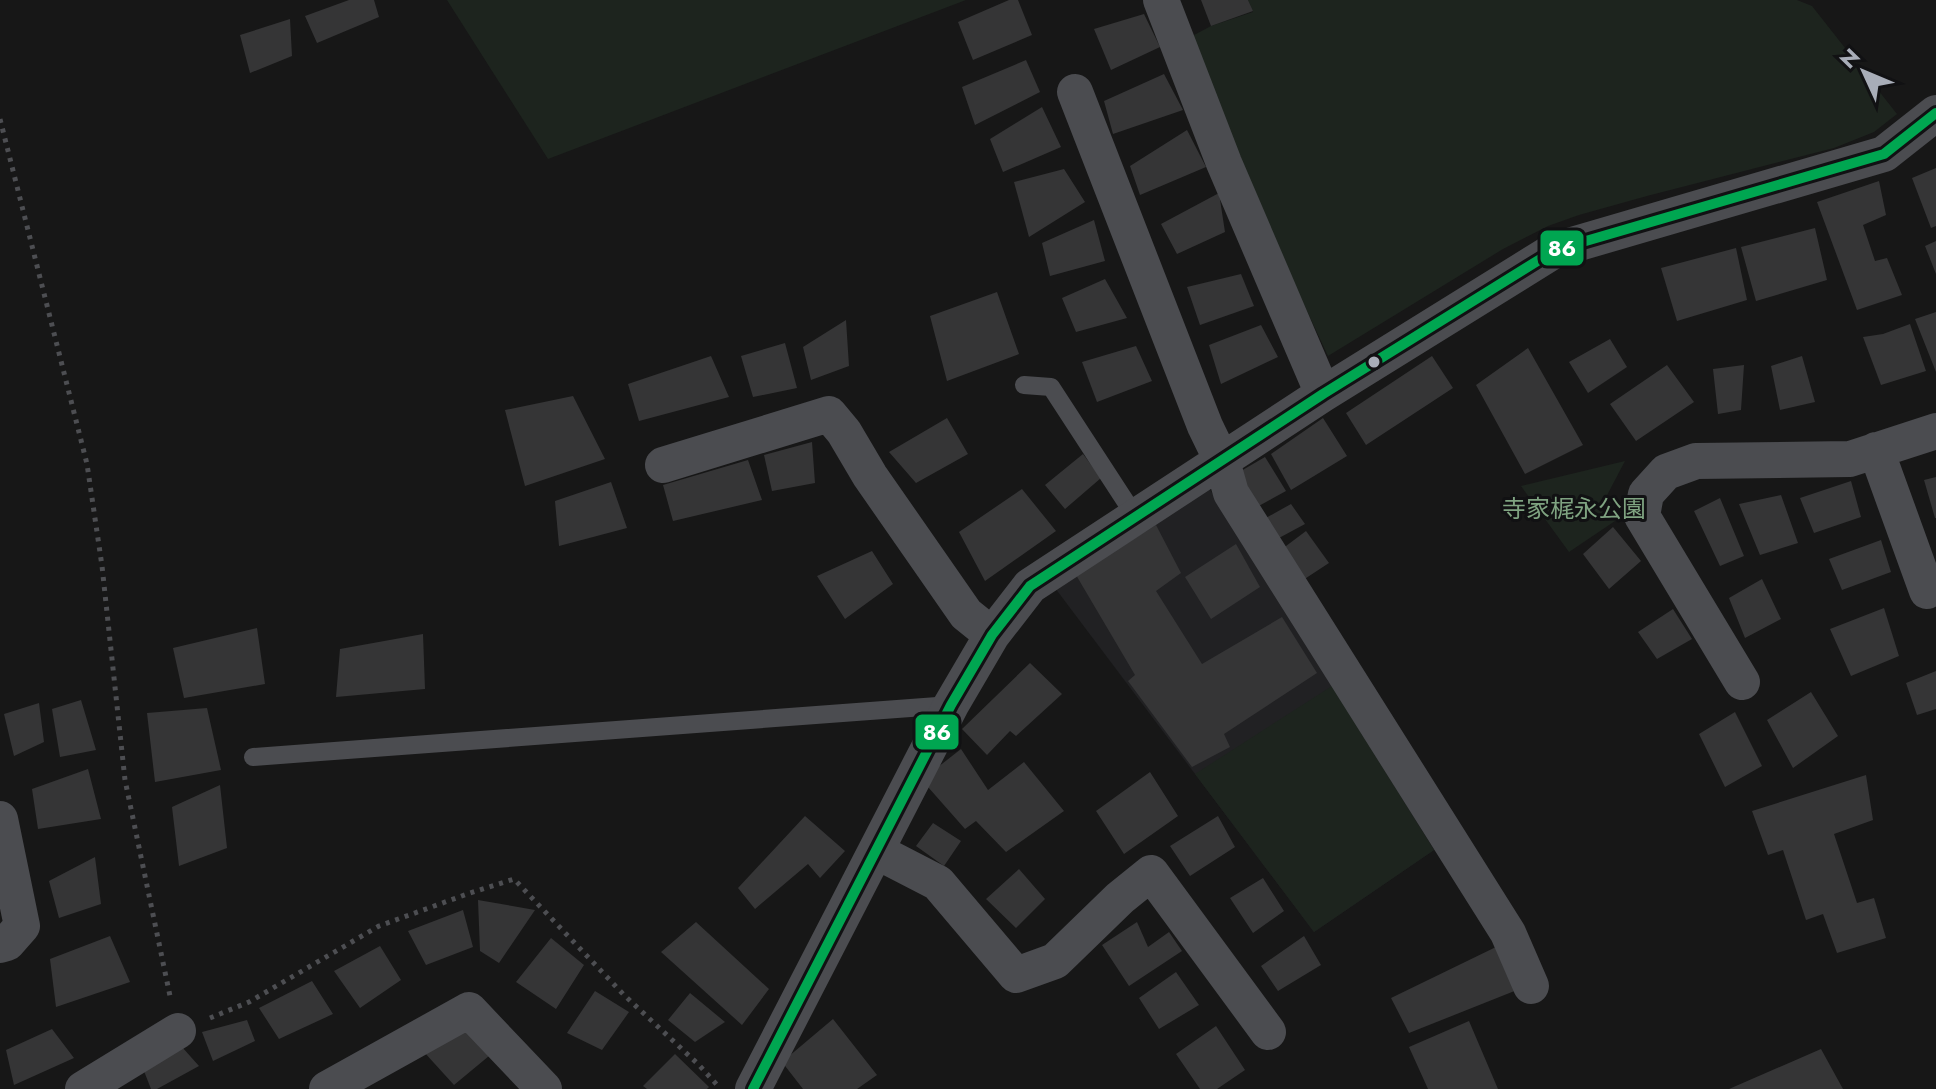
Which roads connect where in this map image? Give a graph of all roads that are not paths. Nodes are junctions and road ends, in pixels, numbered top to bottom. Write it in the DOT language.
graph roads {
  1 [pos="1161,0"];
  2 [pos="1075,92"];
  3 [pos="1936,113"];
  4 [pos="1024,385"];
  5 [pos="1323,394"];
  6 [pos="1936,431"];
  7 [pos="1876,450"];
  8 [pos="1222,461"];
  9 [pos="663,465"];
  10 [pos="1135,516"];
  11 [pos="1927,591"];
  12 [pos="992,635"];
  13 [pos="1742,682"];
  14 [pos="951,705"];
  15 [pos="253,757"];
  16 [pos="0,819"];
  17 [pos="876,851"];
  18 [pos="0,945"];
  19 [pos="1531,986"];
  20 [pos="178,1031"];
  21 [pos="1268,1032"];
  22 [pos="378,1077"];
  23 [pos="83,1089"];
  24 [pos="327,1089"];
  25 [pos="544,1089"];
  26 [pos="753,1089"];
  1 -- 5 [label="street"];
  2 -- 8 [label="street"];
  3 -- 5 [label="street"];
  4 -- 10 [label="lane"];
  5 -- 8 [label="street"];
  6 -- 7 [label="street"];
  7 -- 11 [label="street"];
  7 -- 13 [label="street"];
  8 -- 10 [label="street"];
  8 -- 19 [label="street"];
  9 -- 12 [label="street"];
  10 -- 12 [label="street"];
  12 -- 14 [label="street"];
  14 -- 15 [label="lane"];
  14 -- 17 [label="street"];
  16 -- 18 [label="street"];
  17 -- 21 [label="street"];
  17 -- 26 [label="street"];
  20 -- 23 [label="street"];
  22 -- 24 [label="street"];
  22 -- 25 [label="street"];
}
